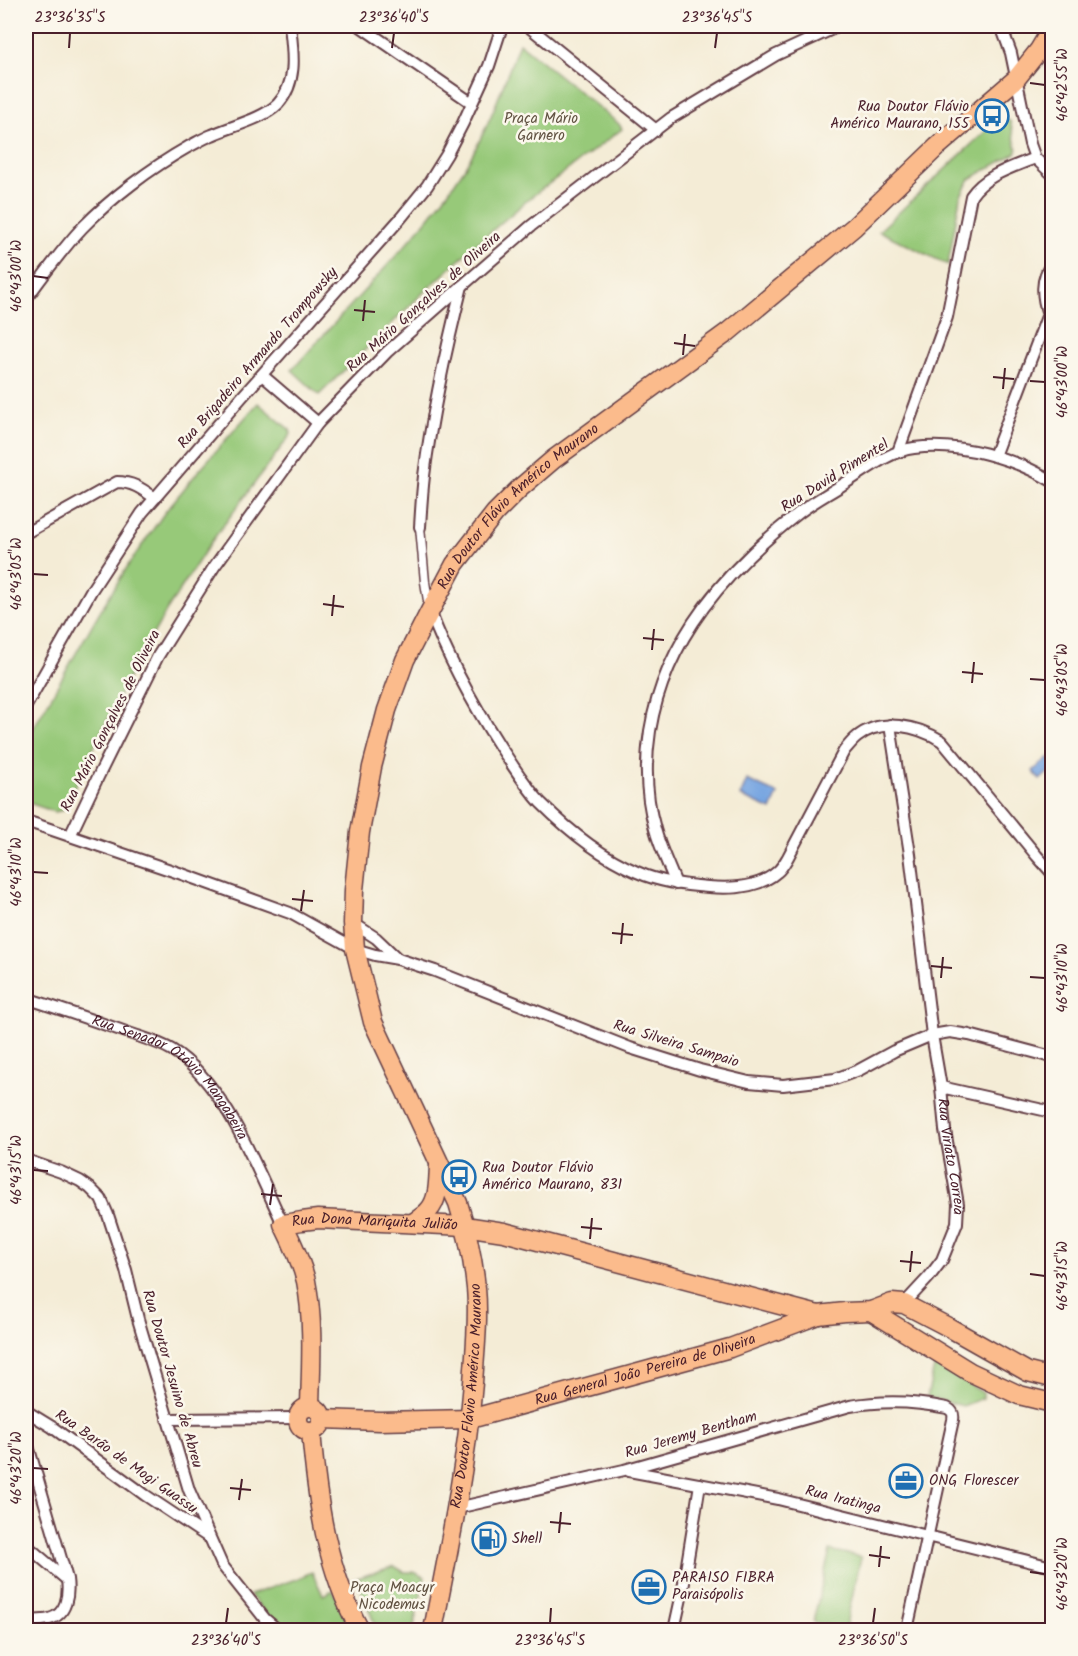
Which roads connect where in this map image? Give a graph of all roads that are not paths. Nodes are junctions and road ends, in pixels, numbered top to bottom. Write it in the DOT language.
graph roads {
  1 [pos="290,26"];
  2 [pos="360,26"];
  3 [pos="502,26"];
  4 [pos="528,26"];
  5 [pos="837,26"];
  6 [pos="1001,26"];
  7 [pos="1053,28"];
  8 [pos="1016,78"];
  9 [pos="472,103"];
  10 [pos="656,130"];
  11 [pos="1035,158"];
  12 [pos="1053,174"];
  13 [pos="1053,264"];
  14 [pos="462,286"];
  15 [pos="26,299"];
  16 [pos="1051,314"];
  17 [pos="261,375"];
  18 [pos="318,423"];
  19 [pos="898,452"];
  20 [pos="994,456"];
  21 [pos="1053,482"];
  22 [pos="155,498"];
  23 [pos="420,527"];
  24 [pos="26,533"];
  25 [pos="430,611"];
  26 [pos="26,706"];
  27 [pos="890,725"];
  28 [pos="26,821"];
  29 [pos="70,836"];
  30 [pos="1053,873"];
  31 [pos="676,884"];
  32 [pos="353,923"];
  33 [pos="355,949"];
  34 [pos="398,959"];
  35 [pos="26,998"];
  36 [pos="932,1035"];
  37 [pos="1053,1057"];
  38 [pos="941,1087"];
  39 [pos="1053,1112"];
  40 [pos="26,1160"];
  41 [pos="439,1164"];
  42 [pos="272,1201"];
  43 [pos="292,1222"];
  44 [pos="413,1223"];
  45 [pos="465,1226"];
  46 [pos="904,1304"];
  47 [pos="871,1311"];
  48 [pos="818,1315"];
  49 [pos="1053,1378"];
  50 [pos="1053,1403"];
  51 [pos="26,1411"];
  52 [pos="167,1419"];
  53 [pos="310,1419"];
  54 [pos="470,1419"];
  55 [pos="26,1439"];
  56 [pos="624,1470"];
  57 [pos="700,1484"];
  58 [pos="457,1508"];
  59 [pos="927,1536"];
  60 [pos="208,1537"];
  61 [pos="26,1545"];
  62 [pos="1053,1567"];
  63 [pos="67,1579"];
  64 [pos="26,1621"];
  65 [pos="278,1630"];
  66 [pos="360,1630"];
  67 [pos="433,1630"];
  68 [pos="674,1630"];
  69 [pos="907,1630"];
  1 -- 15 [label="street"];
  2 -- 9 [label="street"];
  3 -- 9 [label="street, Rua Brigadeiro Armando Trompowsky"];
  4 -- 10 [label="street"];
  5 -- 10 [label="street, Rua Mário Gonçalves de Oliveira"];
  6 -- 8 [label="street"];
  7 -- 8 [label="main road, Rua Doutor Flávio Américo Maurano"];
  8 -- 11 [label="street"];
  8 -- 25 [label="main road, Rua Doutor Flávio Américo Maurano"];
  9 -- 17 [label="street, Rua Brigadeiro Armando Trompowsky"];
  10 -- 14 [label="street, Rua Mário Gonçalves de Oliveira"];
  11 -- 12 [label="street"];
  11 -- 19 [label="street"];
  13 -- 16 [label="street"];
  14 -- 18 [label="street, Rua Mário Gonçalves de Oliveira"];
  14 -- 23 [label="street"];
  16 -- 20 [label="street"];
  17 -- 18 [label="street"];
  17 -- 22 [label="street, Rua Brigadeiro Armando Trompowsky"];
  18 -- 29 [label="street, Rua Mário Gonçalves de Oliveira"];
  19 -- 20 [label="street, Rua David Pimentel"];
  19 -- 31 [label="street, Rua David Pimentel"];
  20 -- 21 [label="street, Rua David Pimentel"];
  22 -- 24 [label="street"];
  22 -- 26 [label="street, Rua Brigadeiro Armando Trompowsky"];
  23 -- 25 [label="street"];
  25 -- 31 [label="street"];
  25 -- 32 [label="main road, Rua Doutor Flávio Américo Maurano"];
  27 -- 30 [label="street"];
  27 -- 31 [label="street"];
  27 -- 36 [label="street, Rua Viriato Correia"];
  28 -- 29 [label="street, Rua Silveira Sampaio"];
  29 -- 33 [label="street, Rua Silveira Sampaio"];
  32 -- 33 [label="main road, Rua Doutor Flávio Américo Maurano"];
  32 -- 34 [label="street, Rua Silveira Sampaio"];
  33 -- 34 [label="street, Rua Silveira Sampaio"];
  33 -- 41 [label="main road, Rua Doutor Flávio Américo Maurano"];
  34 -- 36 [label="street, Rua Silveira Sampaio"];
  35 -- 42 [label="street, Rua Senador Otávio Mangabeira"];
  36 -- 37 [label="street, Rua Silveira Sampaio"];
  36 -- 38 [label="street, Rua Viriato Correia"];
  38 -- 39 [label="street"];
  38 -- 46 [label="street, Rua Viriato Correia"];
  40 -- 52 [label="street, Rua Doutor Jesuino de Abreu"];
  41 -- 44 [label="main road"];
  41 -- 45 [label="main road, Rua Doutor Flávio Américo Maurano"];
  42 -- 43 [label="street, Rua Senador Otávio Mangabeira"];
  42 -- 43 [label="street, Rua Senador Otávio Mangabeira"];
  43 -- 44 [label="main road, Rua Dona Mariquita Julião"];
  43 -- 53 [label="main road, Rua Senador Otávio Mangabeira"];
  44 -- 45 [label="main road, Rua Dona Mariquita Julião"];
  45 -- 48 [label="main road"];
  45 -- 54 [label="main road, Rua Doutor Flávio Américo Maurano"];
  46 -- 47 [label="main road"];
  46 -- 49 [label="main road"];
  47 -- 48 [label="main road"];
  47 -- 50 [label="main road"];
  48 -- 54 [label="main road, Rua General João Pereira de Oliveira"];
  51 -- 60 [label="street, Rua Barão de Mogi Guassu"];
  52 -- 53 [label="street"];
  52 -- 60 [label="street, Rua Doutor Jesuino de Abreu"];
  53 -- 54 [label="main road, Rua General João Pereira de Oliveira"];
  53 -- 66 [label="main road, Rua Senador Otávio Mangabeira"];
  54 -- 58 [label="main road, Rua Doutor Flávio Américo Maurano"];
  55 -- 63 [label="street"];
  56 -- 57 [label="street, Rua Iratinga"];
  56 -- 58 [label="street, Rua Jeremy Bentham"];
  56 -- 59 [label="street, Rua Jeremy Bentham"];
  57 -- 59 [label="street, Rua Iratinga"];
  57 -- 68 [label="street"];
  58 -- 67 [label="main road, Rua Doutor Flávio Américo Maurano"];
  59 -- 62 [label="street, Rua Iratinga"];
  59 -- 69 [label="street"];
  60 -- 65 [label="street, Rua Doutor Jesuino de Abreu"];
  61 -- 63 [label="street"];
  63 -- 64 [label="street"];
}
